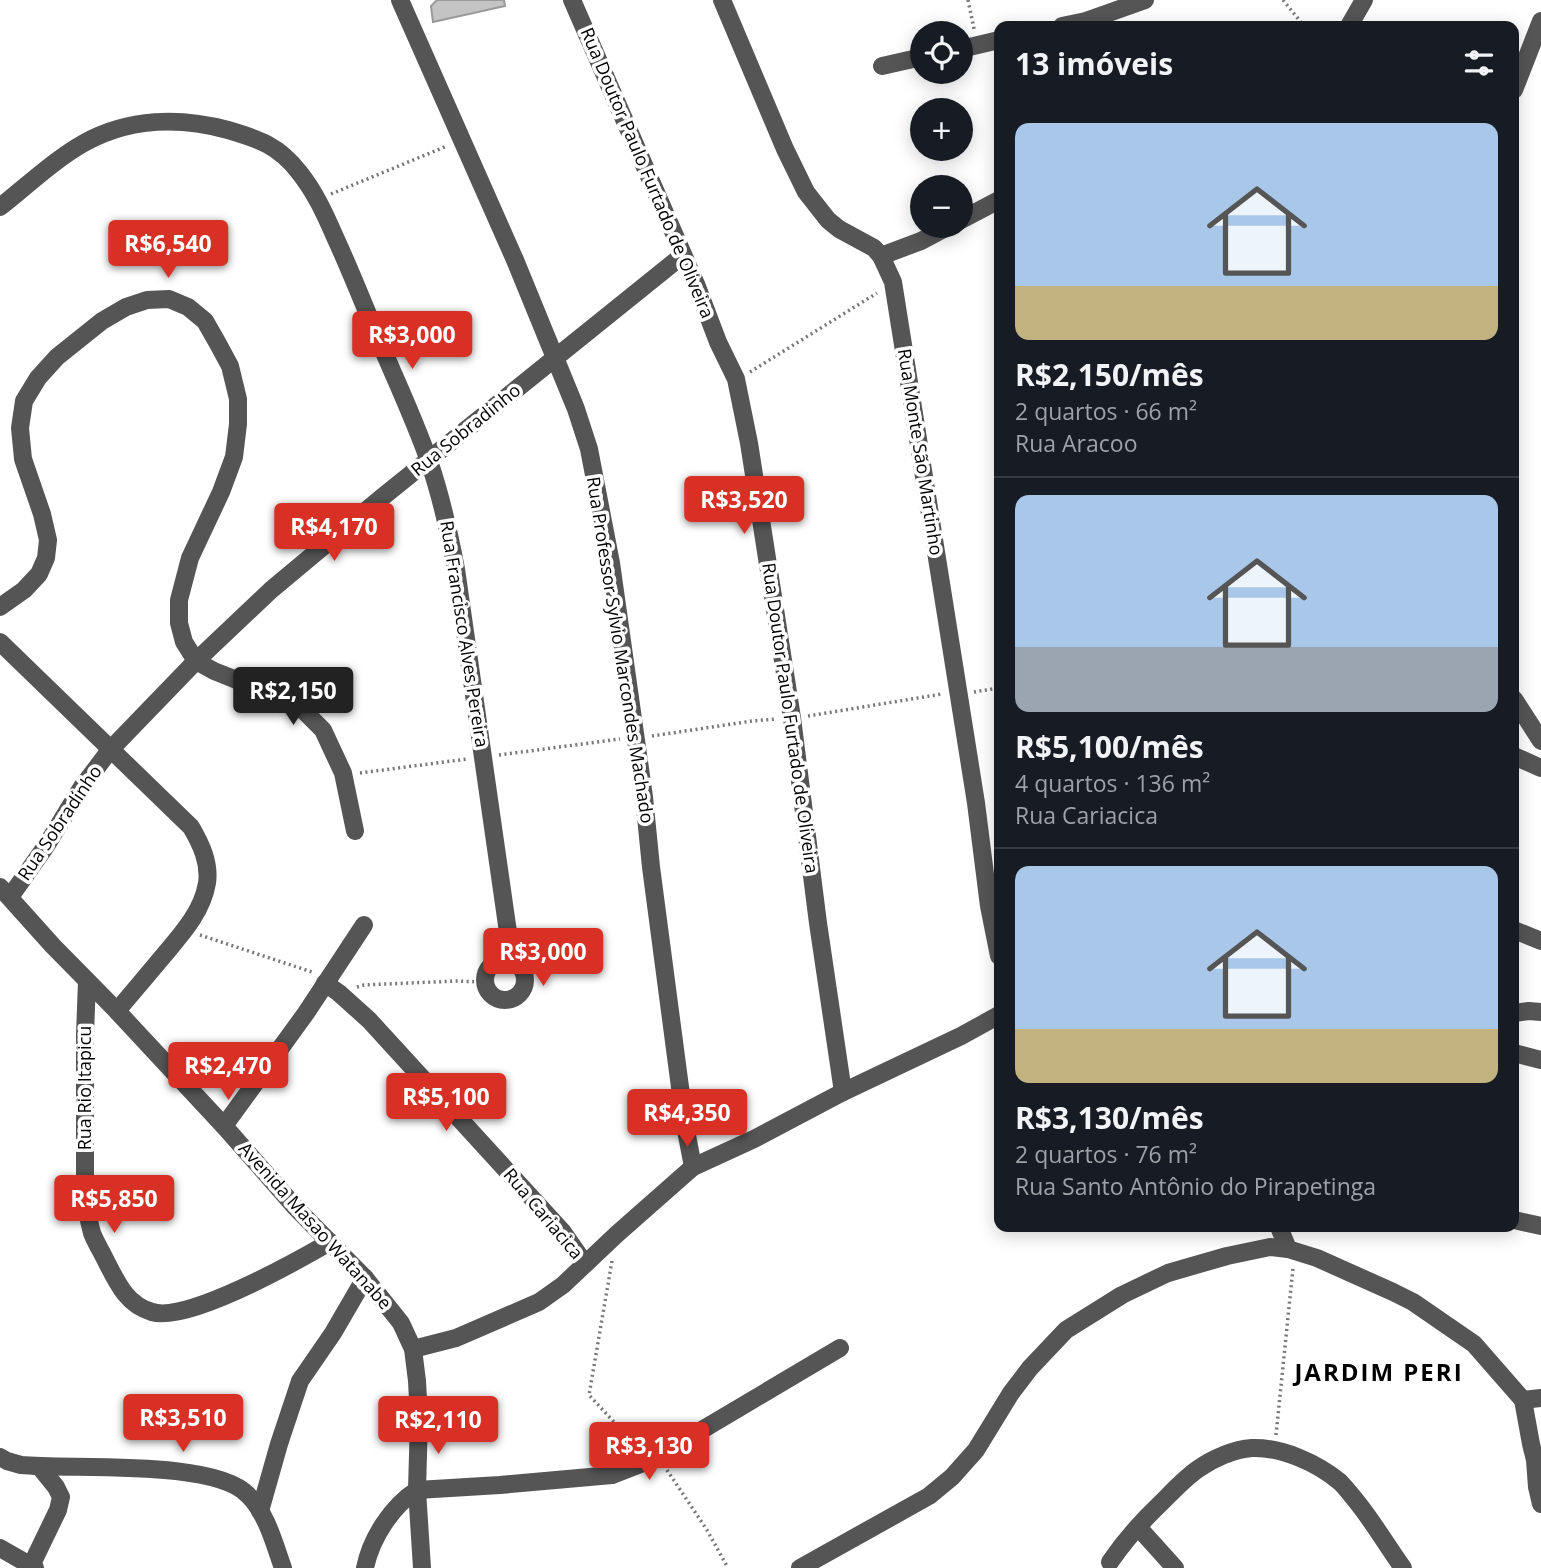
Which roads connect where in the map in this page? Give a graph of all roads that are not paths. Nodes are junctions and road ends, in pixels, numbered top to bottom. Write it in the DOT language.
graph roads {
  1 [pos="400,0"];
  2 [pos="572,0"];
  3 [pos="722,0"];
  4 [pos="1145,0"];
  5 [pos="1364,0"];
  6 [pos="1086,21"];
  7 [pos="1352,21"];
  8 [pos="1541,22"];
  9 [pos="994,41"];
  10 [pos="973,46"];
  11 [pos="910,60"];
  12 [pos="882,66"];
  13 [pos="1519,77"];
  14 [pos="994,205"];
  15 [pos="0,207"];
  16 [pos="973,214"];
  17 [pos="927,238"];
  18 [pos="683,255"];
  19 [pos="881,256"];
  20 [pos="556,357"];
  21 [pos="429,460"];
  22 [pos="0,607"];
  23 [pos="0,642"];
  24 [pos="196,661"];
  25 [pos="1519,707"];
  26 [pos="1541,741"];
  27 [pos="110,750"];
  28 [pos="1519,758"];
  29 [pos="1541,768"];
  30 [pos="355,831"];
  31 [pos="5,892"];
  32 [pos="363,925"];
  33 [pos="994,931"];
  34 [pos="1519,932"];
  35 [pos="1541,941"];
  36 [pos="512,960"];
  37 [pos="87,981"];
  38 [pos="332,988"];
  39 [pos="117,1011"];
  40 [pos="1519,1012"];
  41 [pos="1541,1012"];
  42 [pos="994,1018"];
  43 [pos="1519,1055"];
  44 [pos="1541,1060"];
  45 [pos="843,1092"];
  46 [pos="224,1126"];
  47 [pos="693,1167"];
  48 [pos="1519,1221"];
  49 [pos="1541,1226"];
  50 [pos="1281,1232"];
  51 [pos="330,1242"];
  52 [pos="1288,1249"];
  53 [pos="585,1264"];
  54 [pos="365,1278"];
  55 [pos="840,1348"];
  56 [pos="413,1349"];
  57 [pos="1532,1399"];
  58 [pos="0,1457"];
  59 [pos="39,1466"];
  60 [pos="418,1490"];
  61 [pos="1541,1504"];
  62 [pos="260,1511"];
  63 [pos="1138,1527"];
  64 [pos="0,1548"];
  65 [pos="1110,1562"];
  66 [pos="32,1567"];
  67 [pos="283,1568"];
  68 [pos="365,1568"];
  69 [pos="422,1568"];
  70 [pos="800,1568"];
  71 [pos="1175,1568"];
  72 [pos="1403,1568"];
  1 -- 20 [label="street, Rua Professor Sylvio Marcondes Machado"];
  2 -- 18 [label="street, Rua Doutor Paulo Furtado de Oliveira"];
  3 -- 19 [label="street"];
  4 -- 6 [label="street"];
  5 -- 7 [label="street"];
  8 -- 13 [label="street"];
  9 -- 10 [label="street"];
  11 -- 12 [label="street"];
  14 -- 16 [label="street"];
  15 -- 21 [label="street, Rua Francisco Alves Pereira"];
  17 -- 19 [label="street"];
  18 -- 20 [label="street, Rua Sobradinho"];
  18 -- 45 [label="street, Rua Doutor Paulo Furtado de Oliveira"];
  19 -- 33 [label="street, Rua Monte São Martinho"];
  20 -- 21 [label="street, Rua Sobradinho"];
  20 -- 47 [label="street, Rua Professor Sylvio Marcondes Machado"];
  21 -- 24 [label="street, Rua Sobradinho"];
  21 -- 36 [label="street, Rua Francisco Alves Pereira"];
  22 -- 24 [label="street"];
  23 -- 27 [label="street"];
  24 -- 27 [label="street, Rua Sobradinho"];
  24 -- 30 [label="street"];
  25 -- 26 [label="street"];
  27 -- 31 [label="street, Rua Sobradinho"];
  27 -- 39 [label="street"];
  28 -- 29 [label="street"];
  31 -- 37 [label="street, Avenida Masao Watanabe"];
  32 -- 38 [label="street"];
  34 -- 35 [label="street"];
  36 -- 36 [label="street, Rua Francisco Alves Pereira"];
  37 -- 39 [label="street, Avenida Masao Watanabe"];
  37 -- 51 [label="street, Rua Rio Itapicu"];
  38 -- 46 [label="street"];
  38 -- 53 [label="street, Rua Cariacica"];
  39 -- 46 [label="street, Avenida Masao Watanabe"];
  40 -- 41 [label="street"];
  42 -- 45 [label="street"];
  43 -- 44 [label="street"];
  45 -- 47 [label="street"];
  46 -- 51 [label="street, Avenida Masao Watanabe"];
  47 -- 53 [label="street"];
  48 -- 49 [label="street"];
  50 -- 52 [label="street"];
  51 -- 54 [label="street, Avenida Masao Watanabe"];
  52 -- 57 [label="street"];
  52 -- 70 [label="street"];
  53 -- 56 [label="street"];
  54 -- 56 [label="street, Avenida Masao Watanabe"];
  54 -- 62 [label="street"];
  55 -- 60 [label="street"];
  56 -- 60 [label="street, Avenida Masao Watanabe"];
  57 -- 61 [label="street"];
  58 -- 59 [label="street"];
  59 -- 62 [label="street"];
  59 -- 66 [label="street"];
  60 -- 68 [label="street"];
  60 -- 69 [label="street, Avenida Masao Watanabe"];
  62 -- 67 [label="street"];
  63 -- 65 [label="street"];
  63 -- 71 [label="street"];
  63 -- 72 [label="street"];
  64 -- 66 [label="street"];
}
